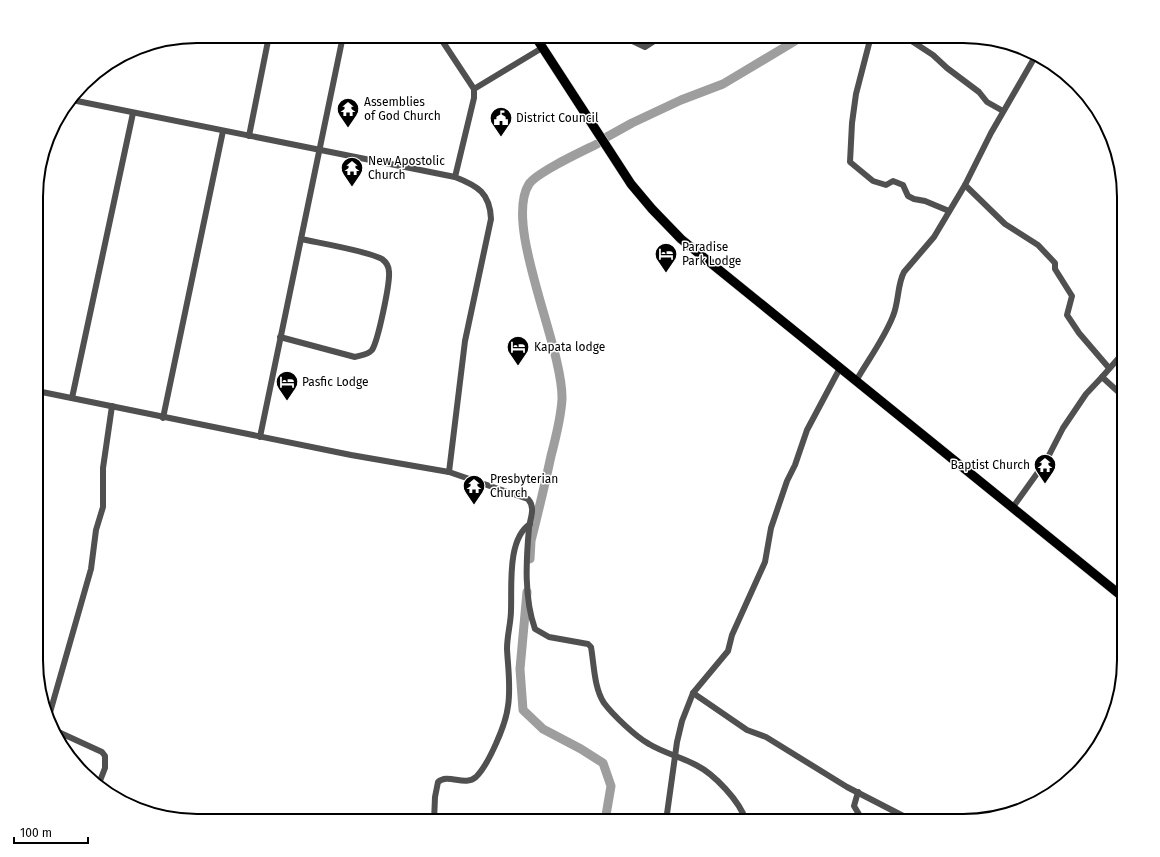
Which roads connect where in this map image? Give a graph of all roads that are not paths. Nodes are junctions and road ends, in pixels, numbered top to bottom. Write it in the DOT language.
graph roads {
  1 [pos="268,43"];
  2 [pos="341,43"];
  3 [pos="444,43"];
  4 [pos="539,43"];
  5 [pos="637,43"];
  6 [pos="651,43"];
  7 [pos="869,43"];
  8 [pos="915,43"];
  9 [pos="542,48"];
  10 [pos="1033,60"];
  11 [pos="474,89"];
  12 [pos="77,101"];
  13 [pos="1003,111"];
  14 [pos="133,113"];
  15 [pos="223,131"];
  16 [pos="249,136"];
  17 [pos="318,150"];
  18 [pos="456,177"];
  19 [pos="965,185"];
  20 [pos="949,211"];
  21 [pos="301,239"];
  22 [pos="280,337"];
  23 [pos="1117,359"];
  24 [pos="840,368"];
  25 [pos="1109,368"];
  26 [pos="1102,377"];
  27 [pos="856,381"];
  28 [pos="1117,391"];
  29 [pos="43,392"];
  30 [pos="72,398"];
  31 [pos="112,406"];
  32 [pos="163,418"];
  33 [pos="260,437"];
  34 [pos="449,472"];
  35 [pos="1013,507"];
  36 [pos="530,524"];
  37 [pos="1117,592"];
  38 [pos="693,693"];
  39 [pos="51,709"];
  40 [pos="62,734"];
  41 [pos="674,756"];
  42 [pos="100,780"];
  43 [pos="858,792"];
  44 [pos="434,814"];
  45 [pos="667,814"];
  46 [pos="743,814"];
  47 [pos="859,814"];
  48 [pos="900,814"];
  1 -- 16 [label="street"];
  2 -- 17 [label="street"];
  3 -- 11 [label="street"];
  4 -- 9 [label="highway"];
  5 -- 6 [label="street"];
  7 -- 20 [label="street"];
  8 -- 13 [label="street"];
  9 -- 11 [label="street"];
  9 -- 24 [label="highway"];
  10 -- 13 [label="street"];
  11 -- 18 [label="street"];
  12 -- 14 [label="street"];
  13 -- 19 [label="street"];
  14 -- 15 [label="street"];
  14 -- 30 [label="street"];
  15 -- 16 [label="street"];
  15 -- 32 [label="street"];
  16 -- 17 [label="street"];
  17 -- 18 [label="street"];
  17 -- 21 [label="street"];
  18 -- 34 [label="street"];
  19 -- 20 [label="street"];
  19 -- 25 [label="street"];
  20 -- 27 [label="street"];
  21 -- 22 [label="street"];
  21 -- 22 [label="street"];
  22 -- 33 [label="street"];
  23 -- 25 [label="street"];
  24 -- 27 [label="highway"];
  24 -- 38 [label="street"];
  25 -- 26 [label="street"];
  26 -- 28 [label="street"];
  26 -- 35 [label="street"];
  27 -- 35 [label="highway"];
  29 -- 30 [label="street"];
  30 -- 31 [label="street"];
  31 -- 32 [label="street"];
  31 -- 39 [label="street"];
  32 -- 33 [label="street"];
  33 -- 34 [label="street"];
  34 -- 36 [label="street"];
  35 -- 37 [label="highway"];
  36 -- 41 [label="street"];
  36 -- 44 [label="street"];
  38 -- 41 [label="street"];
  38 -- 43 [label="street"];
  40 -- 42 [label="street"];
  41 -- 45 [label="street"];
  41 -- 46 [label="street"];
  43 -- 47 [label="street"];
  43 -- 48 [label="street"];
}
